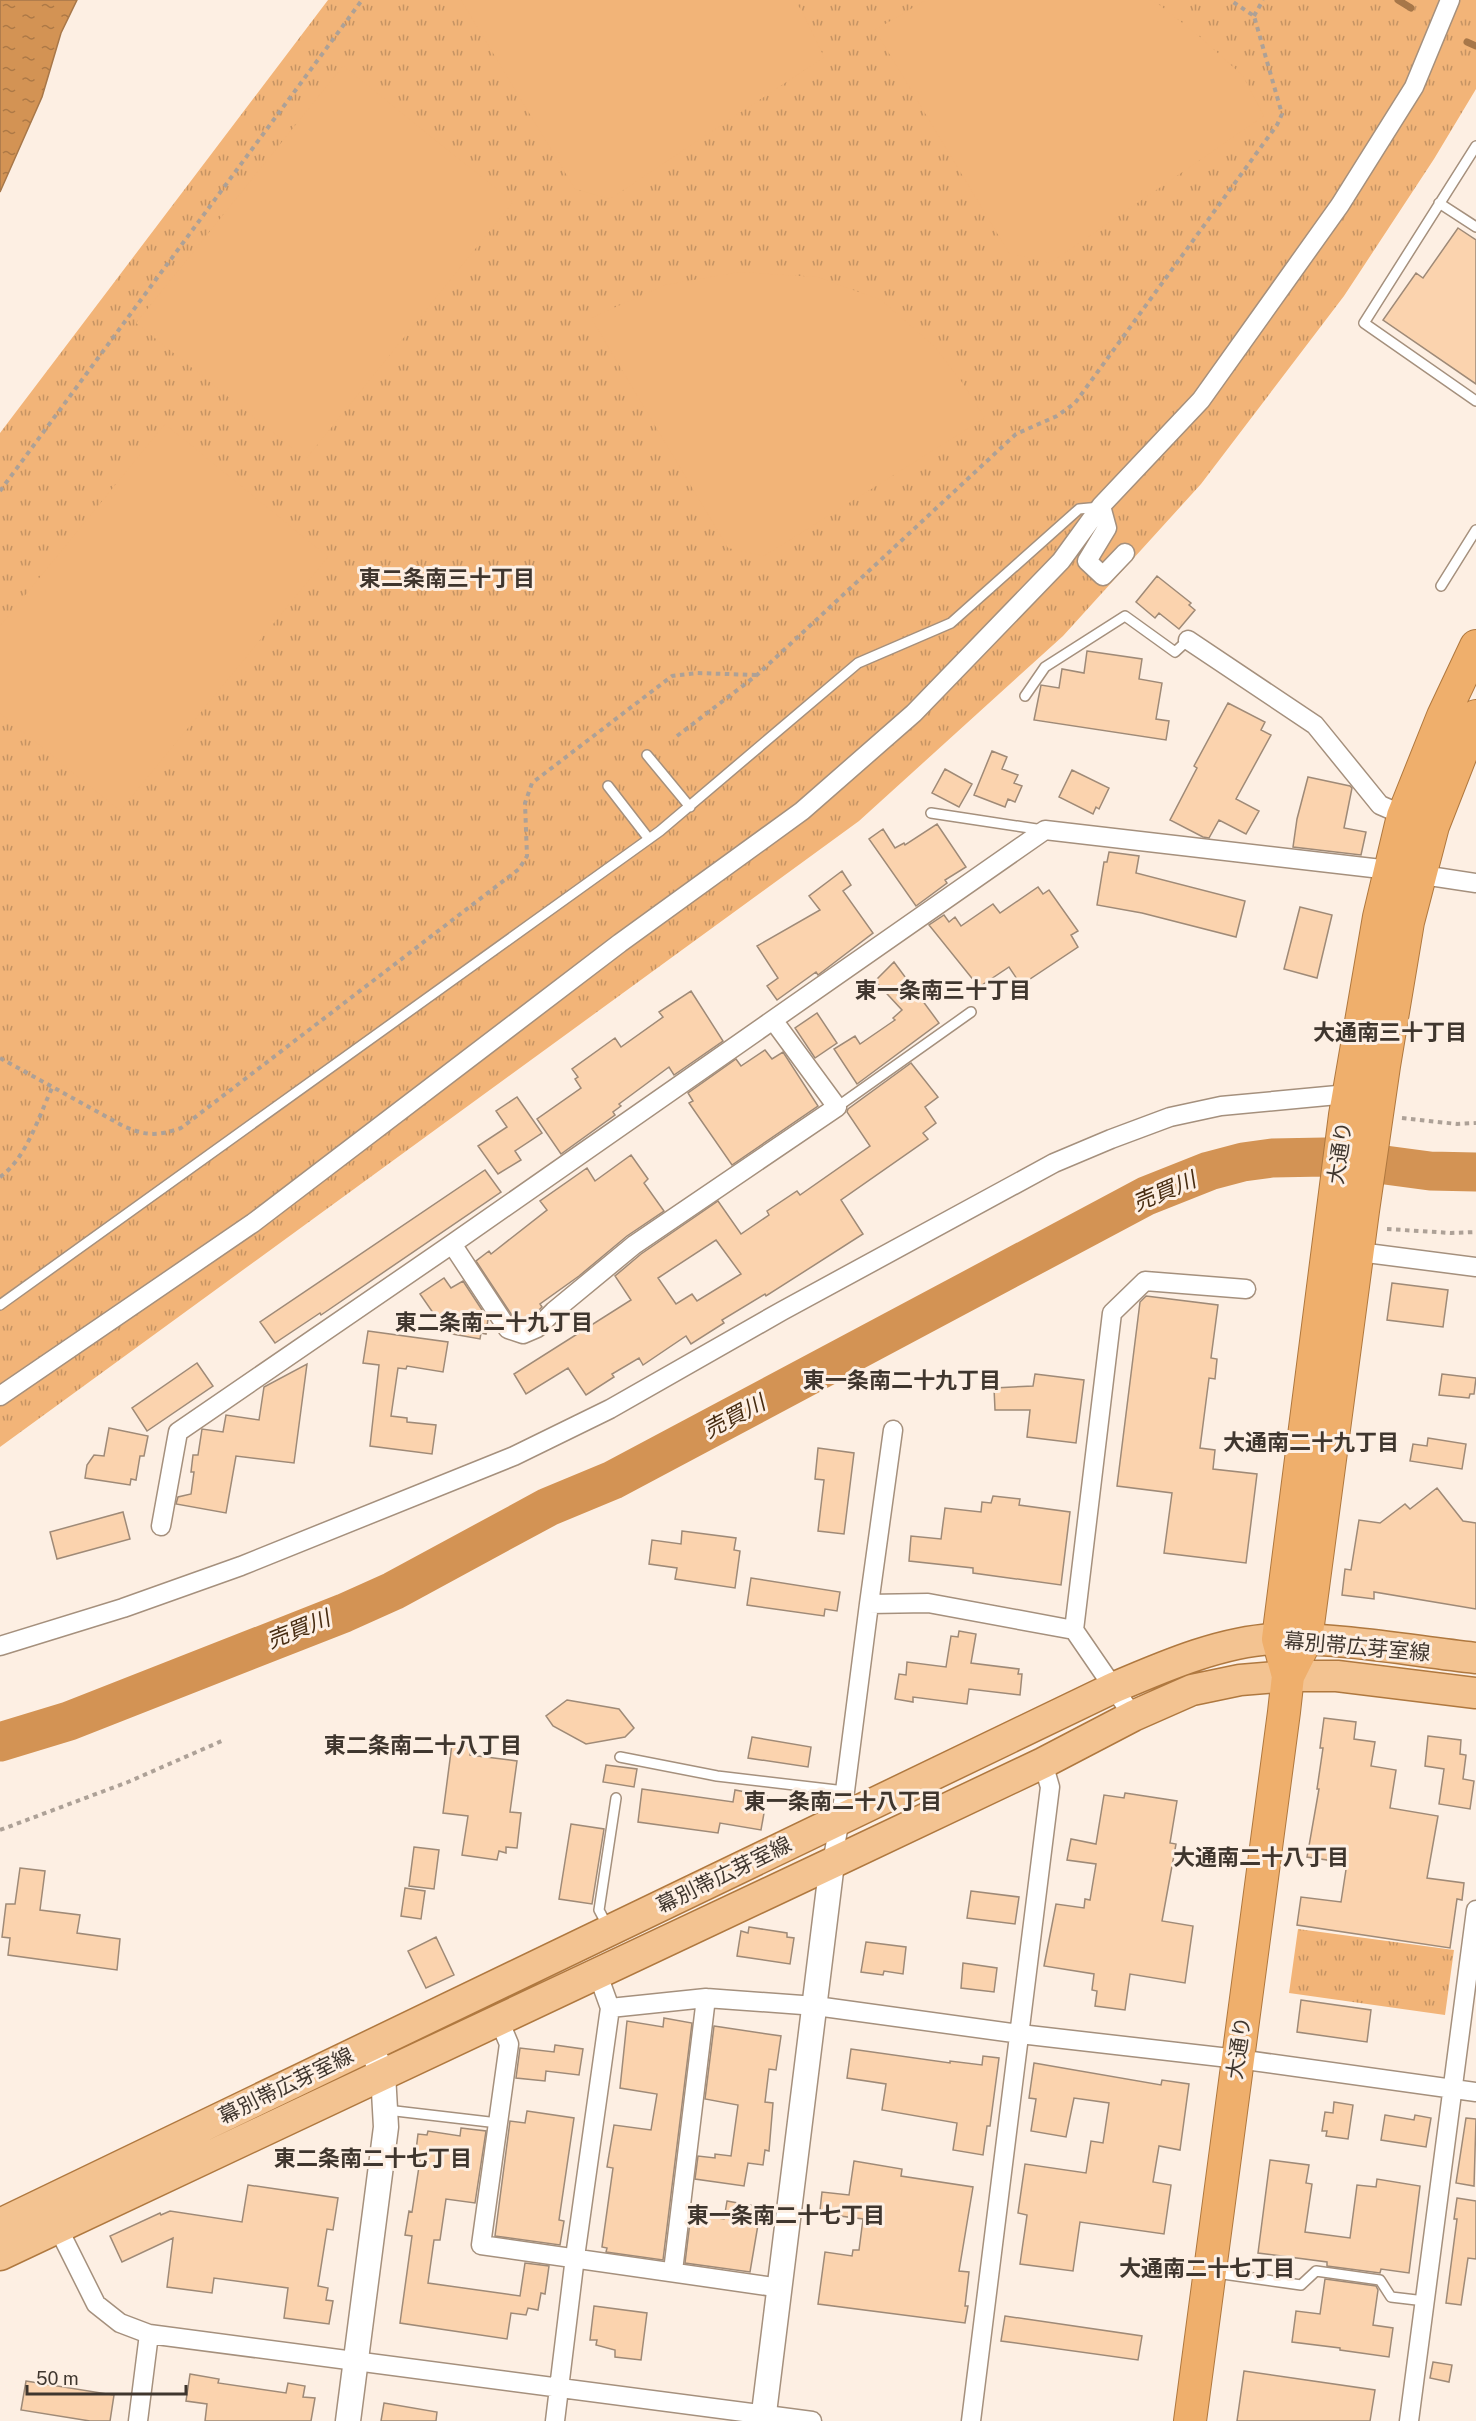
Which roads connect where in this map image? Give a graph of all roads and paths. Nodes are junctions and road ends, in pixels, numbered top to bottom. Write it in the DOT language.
graph roads {
  1 [pos="362,0"];
  2 [pos="1230,0"];
  3 [pos="1263,0"];
  4 [pos="1450,0"];
  5 [pos="1254,16"];
  6 [pos="1476,146"];
  7 [pos="1440,203"];
  8 [pos="1476,227"];
  9 [pos="1476,401"];
  10 [pos="0,491"];
  11 [pos="1101,506"];
  12 [pos="1476,530"];
  13 [pos="1125,553"];
  14 [pos="1441,586"];
  15 [pos="1188,640"];
  16 [pos="1476,646"];
  17 [pos="757,675"];
  18 [pos="1025,696"];
  19 [pos="1476,716"];
  20 [pos="677,736"];
  21 [pos="646,755"];
  22 [pos="608,786"];
  23 [pos="690,807"];
  24 [pos="931,813"];
  25 [pos="1403,816"];
  26 [pos="1433,826"];
  27 [pos="1045,831"];
  28 [pos="650,839"];
  29 [pos="1390,870"];
  30 [pos="1420,875"];
  31 [pos="1476,883"];
  32 [pos="971,1012"];
  33 [pos="773,1020"];
  34 [pos="0,1058"];
  35 [pos="53,1086"];
  36 [pos="1347,1105"];
  37 [pos="837,1107"];
  38 [pos="0,1177"];
  39 [pos="1361,1230"];
  40 [pos="1476,1232"];
  41 [pos="452,1244"];
  42 [pos="1476,1267"];
  43 [pos="1246,1289"];
  44 [pos="0,1292"];
  45 [pos="3,1303"];
  46 [pos="0,1396"];
  47 [pos="893,1430"];
  48 [pos="161,1527"];
  49 [pos="869,1604"];
  50 [pos="1074,1630"];
  51 [pos="1292,1640"];
  52 [pos="0,1646"];
  53 [pos="1476,1658"];
  54 [pos="1288,1676"];
  55 [pos="1113,1688"];
  56 [pos="1476,1693"];
  57 [pos="1133,1716"];
  58 [pos="224,1740"];
  59 [pos="620,1757"];
  60 [pos="1043,1763"];
  61 [pos="616,1798"];
  62 [pos="842,1805"];
  63 [pos="0,1830"];
  64 [pos="832,1863"];
  65 [pos="1476,1910"];
  66 [pos="610,1931"];
  67 [pos="597,1972"];
  68 [pos="706,1998"];
  69 [pos="816,2006"];
  70 [pos="610,2008"];
  71 [pos="499,2020"];
  72 [pos="1020,2034"];
  73 [pos="370,2046"];
  74 [pos="1238,2059"];
  75 [pos="383,2074"];
  76 [pos="1453,2089"];
  77 [pos="1476,2092"];
  78 [pos="385,2110"];
  79 [pos="498,2123"];
  80 [pos="0,2224"];
  81 [pos="58,2228"];
  82 [pos="0,2255"];
  83 [pos="575,2257"];
  84 [pos="673,2271"];
  85 [pos="1210,2272"];
  86 [pos="781,2288"];
  87 [pos="1425,2301"];
  88 [pos="149,2334"];
  89 [pos="356,2360"];
  90 [pos="559,2386"];
  91 [pos="764,2417"];
  92 [pos="138,2421"];
  93 [pos="348,2421"];
  94 [pos="555,2421"];
  95 [pos="812,2421"];
  96 [pos="970,2421"];
  97 [pos="1190,2421"];
  98 [pos="1409,2421"];
  1 -- 10 [label="path"];
  2 -- 5 [label="path"];
  3 -- 5 [label="path"];
  4 -- 11 [label="street"];
  5 -- 17 [label="path"];
  6 -- 7 [label="lane"];
  7 -- 8 [label="lane"];
  7 -- 9 [label="lane"];
  11 -- 13 [label="street"];
  11 -- 23 [label="lane"];
  11 -- 46 [label="street"];
  12 -- 14 [label="lane"];
  15 -- 18 [label="lane"];
  15 -- 25 [label="street"];
  16 -- 25 [label="highway, 大通り"];
  17 -- 20 [label="path"];
  17 -- 35 [label="path"];
  19 -- 26 [label="highway, 大通り"];
  21 -- 23 [label="lane"];
  22 -- 28 [label="lane"];
  23 -- 28 [label="lane"];
  24 -- 27 [label="lane"];
  25 -- 26 [label="street"];
  25 -- 29 [label="highway, 大通り"];
  26 -- 30 [label="highway, 大通り"];
  27 -- 29 [label="street"];
  27 -- 33 [label="street"];
  28 -- 45 [label="lane"];
  29 -- 30 [label="street"];
  29 -- 36 [label="highway, 大通り"];
  30 -- 31 [label="street"];
  30 -- 39 [label="highway, 大通り"];
  32 -- 37 [label="lane"];
  33 -- 37 [label="street"];
  33 -- 41 [label="street"];
  34 -- 35 [label="path"];
  35 -- 38 [label="path"];
  36 -- 51 [label="highway, 大通り"];
  36 -- 52 [label="street"];
  37 -- 41 [label="street"];
  39 -- 40 [label="path"];
  39 -- 42 [label="street"];
  39 -- 51 [label="highway, 大通り"];
  41 -- 48 [label="street"];
  43 -- 50 [label="street"];
  44 -- 45 [label="lane"];
  47 -- 49 [label="street"];
  49 -- 50 [label="street"];
  49 -- 62 [label="street"];
  50 -- 55 [label="street"];
  51 -- 53 [label="main road, 幕別帯広芽室線"];
  51 -- 54 [label="highway, 大通り"];
  51 -- 55 [label="main road, 幕別帯広芽室線"];
  54 -- 56 [label="main road, 幕別帯広芽室線"];
  54 -- 57 [label="main road, 幕別帯広芽室線"];
  54 -- 74 [label="highway, 大通り"];
  55 -- 57 [label="street"];
  55 -- 62 [label="main road, 幕別帯広芽室線"];
  57 -- 60 [label="main road, 幕別帯広芽室線"];
  58 -- 63 [label="path"];
  59 -- 62 [label="lane"];
  60 -- 64 [label="main road, 幕別帯広芽室線"];
  60 -- 72 [label="street"];
  61 -- 66 [label="lane"];
  62 -- 64 [label="street"];
  62 -- 66 [label="main road, 幕別帯広芽室線"];
  64 -- 67 [label="main road, 幕別帯広芽室線"];
  64 -- 69 [label="street"];
  65 -- 76 [label="street"];
  66 -- 73 [label="main road, 幕別帯広芽室線"];
  67 -- 70 [label="street"];
  67 -- 71 [label="main road, 幕別帯広芽室線"];
  68 -- 69 [label="street"];
  68 -- 70 [label="street"];
  68 -- 84 [label="street"];
  69 -- 72 [label="street"];
  69 -- 86 [label="street"];
  70 -- 83 [label="street"];
  71 -- 75 [label="main road, 幕別帯広芽室線"];
  71 -- 79 [label="street"];
  72 -- 74 [label="street"];
  72 -- 96 [label="street"];
  73 -- 75 [label="street"];
  73 -- 80 [label="main road, 幕別帯広芽室線"];
  74 -- 76 [label="street"];
  74 -- 85 [label="highway, 大通り"];
  75 -- 78 [label="street"];
  75 -- 81 [label="main road, 幕別帯広芽室線"];
  76 -- 77 [label="street"];
  76 -- 87 [label="street"];
  78 -- 79 [label="lane"];
  78 -- 89 [label="street"];
  79 -- 83 [label="street"];
  81 -- 82 [label="main road, 幕別帯広芽室線"];
  81 -- 88 [label="street"];
  83 -- 84 [label="street"];
  83 -- 90 [label="street"];
  84 -- 86 [label="street"];
  85 -- 87 [label="lane"];
  85 -- 97 [label="highway, 大通り"];
  86 -- 91 [label="street"];
  87 -- 98 [label="street"];
  88 -- 89 [label="street"];
  88 -- 92 [label="street"];
  89 -- 90 [label="street"];
  89 -- 93 [label="street"];
  90 -- 91 [label="street"];
  90 -- 94 [label="street"];
  91 -- 95 [label="street"];
}
